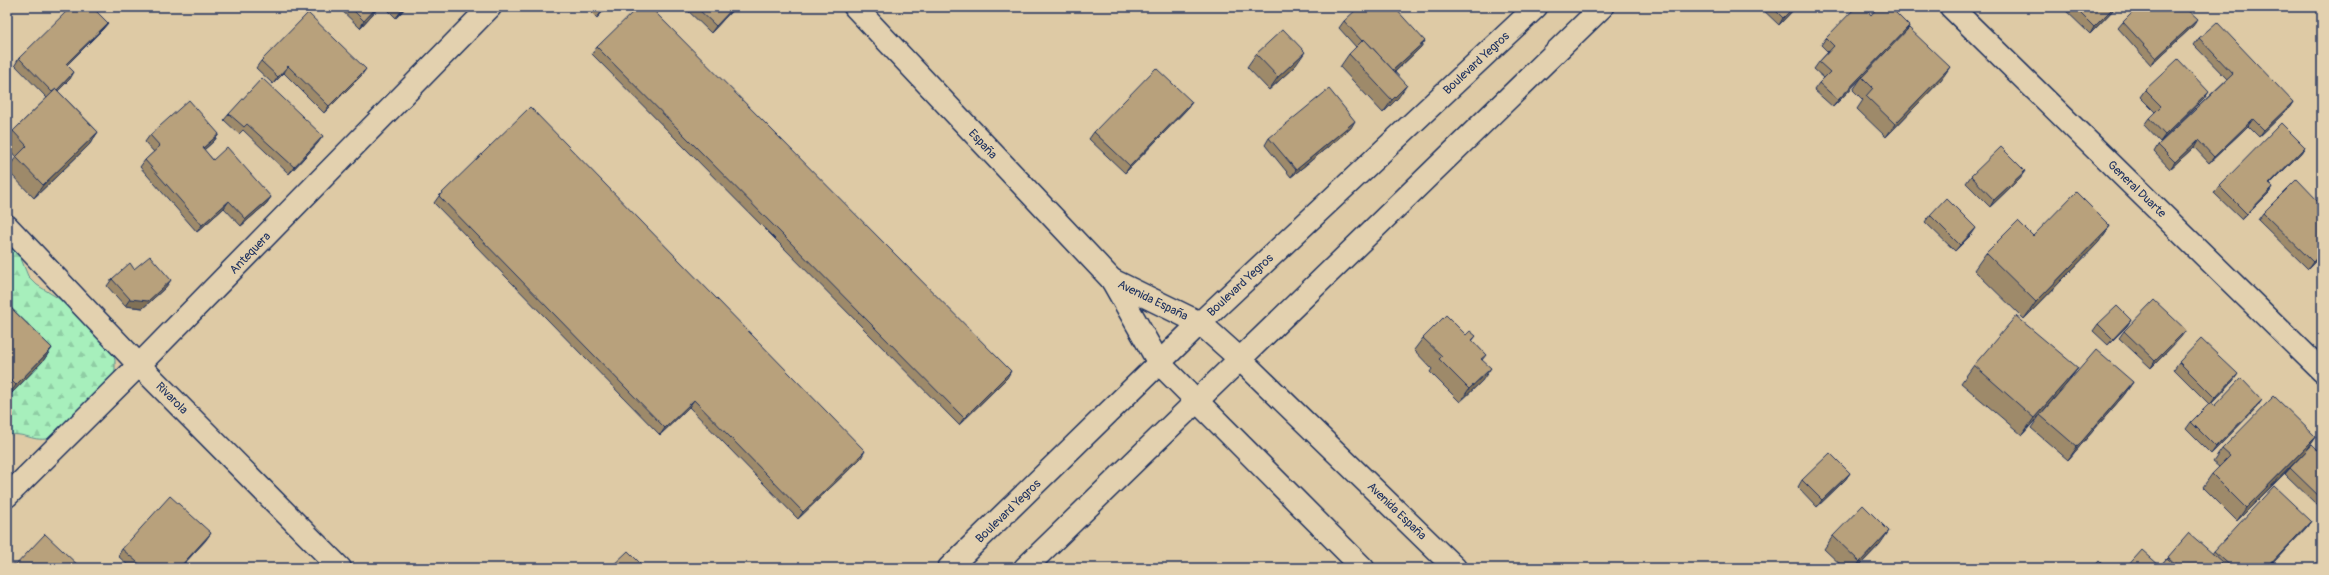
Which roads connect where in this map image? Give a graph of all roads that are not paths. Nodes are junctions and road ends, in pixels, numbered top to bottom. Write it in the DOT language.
graph roads {
  1 [pos="490,7"];
  2 [pos="855,7"];
  3 [pos="1536,7"];
  4 [pos="1602,7"];
  5 [pos="1951,7"];
  6 [pos="7,226"];
  7 [pos="1112,280"];
  8 [pos="1200,323"];
  9 [pos="1240,359"];
  10 [pos="1158,363"];
  11 [pos="139,365"];
  12 [pos="2322,371"];
  13 [pos="1197,402"];
  14 [pos="7,496"];
  15 [pos="340,568"];
  16 [pos="949,568"];
  17 [pos="1025,568"];
  18 [pos="1363,568"];
  19 [pos="1456,568"];
  1 -- 11 [label="street, Antequera"];
  2 -- 7 [label="street, España"];
  3 -- 8 [label="street, Boulevard Yegros"];
  4 -- 9 [label="street"];
  5 -- 12 [label="street, General Duarte"];
  6 -- 11 [label="street, Rivarola"];
  7 -- 8 [label="street, Avenida España"];
  7 -- 10 [label="street, Avenida España"];
  8 -- 9 [label="street, Avenida España"];
  8 -- 10 [label="street, Boulevard Yegros"];
  9 -- 13 [label="street"];
  9 -- 19 [label="street, Avenida España"];
  10 -- 13 [label="street, Avenida España"];
  10 -- 16 [label="street, Boulevard Yegros"];
  11 -- 14 [label="street, Antequera"];
  11 -- 15 [label="street, Rivarola"];
  13 -- 17 [label="street"];
  13 -- 18 [label="street, Avenida España"];
}
